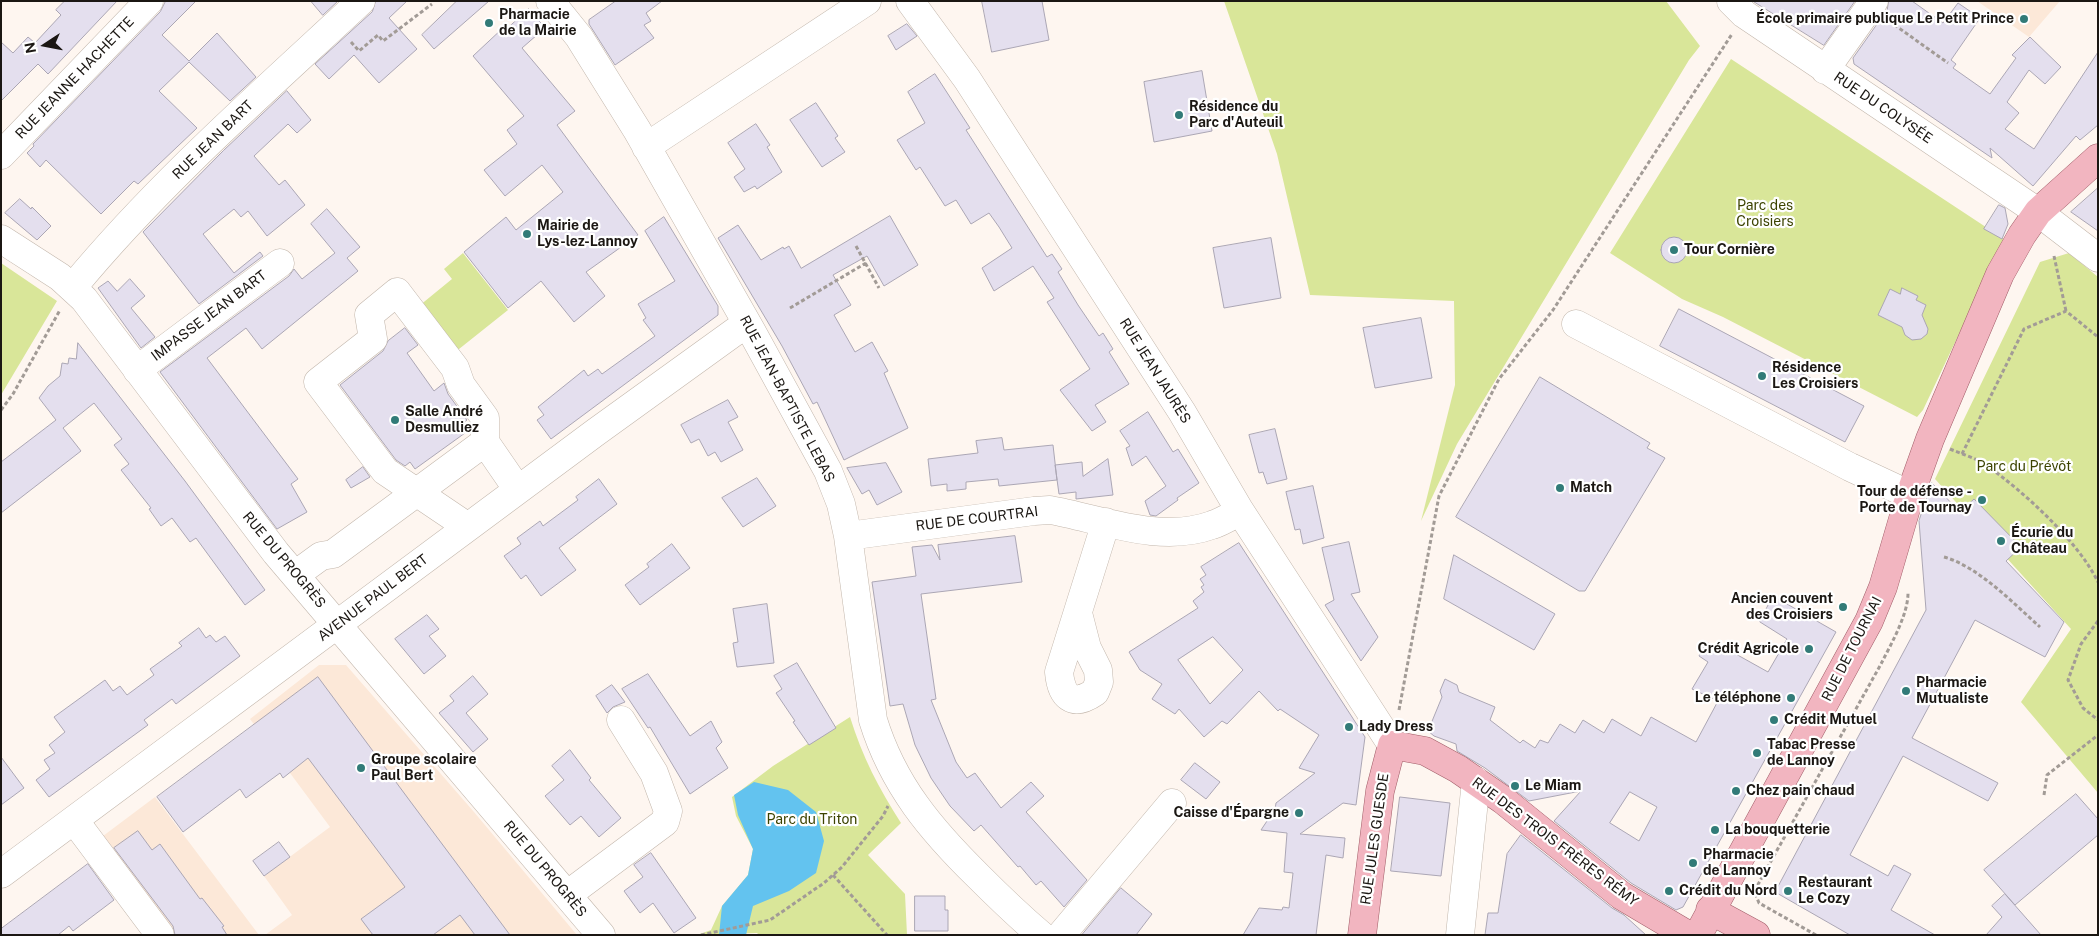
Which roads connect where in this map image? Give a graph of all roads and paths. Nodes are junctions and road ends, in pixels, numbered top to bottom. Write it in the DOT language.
graph roads {
  1 [pos="149,1"];
  2 [pos="361,1"];
  3 [pos="867,1"];
  4 [pos="910,1"];
  5 [pos="1731,1"];
  6 [pos="432,4"];
  7 [pos="1872,4"];
  8 [pos="563,5"];
  9 [pos="336,25"];
  10 [pos="1948,63"];
  11 [pos="1825,70"];
  12 [pos="646,147"];
  13 [pos="1,155"];
  14 [pos="2098,158"];
  15 [pos="2038,212"];
  16 [pos="2064,230"];
  17 [pos="1,240"];
  18 [pos="856,246"];
  19 [pos="2098,258"];
  20 [pos="280,263"];
  21 [pos="866,263"];
  22 [pos="73,287"];
  23 [pos="879,288"];
  24 [pos="790,308"];
  25 [pos="2066,311"];
  26 [pos="747,323"];
  27 [pos="1576,324"];
  28 [pos="2098,337"];
  29 [pos="137,370"];
  30 [pos="1,410"];
  31 [pos="1930,439"];
  32 [pos="484,442"];
  33 [pos="1962,454"];
  34 [pos="518,490"];
  35 [pos="417,492"];
  36 [pos="1910,495"];
  37 [pos="1240,511"];
  38 [pos="1106,522"];
  39 [pos="468,527"];
  40 [pos="848,536"];
  41 [pos="1944,557"];
  42 [pos="2092,571"];
  43 [pos="2098,573"];
  44 [pos="295,575"];
  45 [pos="2098,582"];
  46 [pos="1078,613"];
  47 [pos="1416,619"];
  48 [pos="2098,621"];
  49 [pos="338,624"];
  50 [pos="2040,626"];
  51 [pos="621,720"];
  52 [pos="2098,720"];
  53 [pos="2098,735"];
  54 [pos="1392,745"];
  55 [pos="1476,781"];
  56 [pos="901,784"];
  57 [pos="2044,795"];
  58 [pos="1172,803"];
  59 [pos="74,820"];
  60 [pos="1,874"];
  61 [pos="833,875"];
  62 [pos="568,896"];
  63 [pos="1759,903"];
  64 [pos="1710,910"];
  65 [pos="160,935"];
  66 [pos="601,935"];
  67 [pos="702,935"];
  68 [pos="887,935"];
  69 [pos="1041,935"];
  70 [pos="1061,935"];
  71 [pos="1362,935"];
  72 [pos="1460,935"];
  73 [pos="1688,935"];
  74 [pos="1698,935"];
  75 [pos="1756,935"];
  76 [pos="1816,935"];
  1 -- 13 [label="street, RUE JEANNE HACHETTE"];
  2 -- 9 [label="street, RUE JEAN BART"];
  3 -- 12 [label="street"];
  4 -- 37 [label="street, RUE JEAN JAURÈS"];
  5 -- 11 [label="street, RUE DU COLYSÉE"];
  6 -- 9 [label="path"];
  7 -- 10 [label="path"];
  7 -- 11 [label="street"];
  8 -- 12 [label="street, RUE JEAN-BAPTISTE LEBAS"];
  9 -- 22 [label="street, RUE JEAN BART"];
  11 -- 15 [label="street, RUE DU COLYSÉE"];
  12 -- 26 [label="street, RUE JEAN-BAPTISTE LEBAS"];
  14 -- 15 [label="main road, RUE DE TOURNAI"];
  15 -- 16 [label="street, RUE DU COLYSÉE"];
  15 -- 31 [label="main road, RUE DE TOURNAI"];
  16 -- 19 [label="street, RUE DU COLYSÉE"];
  16 -- 25 [label="path"];
  17 -- 22 [label="street, RUE DU PROGRÈS"];
  18 -- 21 [label="path"];
  20 -- 29 [label="street, IMPASSE JEAN BART"];
  21 -- 23 [label="path"];
  21 -- 24 [label="path"];
  22 -- 29 [label="street, RUE DU PROGRÈS"];
  22 -- 30 [label="path"];
  25 -- 28 [label="path"];
  25 -- 33 [label="path"];
  26 -- 34 [label="street, AVENUE PAUL BERT"];
  26 -- 40 [label="street, RUE JEAN-BAPTISTE LEBAS"];
  27 -- 36 [label="street"];
  29 -- 44 [label="street, RUE DU PROGRÈS"];
  31 -- 33 [label="path"];
  31 -- 36 [label="main road, RUE DE TOURNAI"];
  32 -- 34 [label="street"];
  32 -- 35 [label="street"];
  32 -- 35 [label="street"];
  33 -- 42 [label="path"];
  34 -- 39 [label="street, AVENUE PAUL BERT"];
  35 -- 39 [label="street"];
  35 -- 44 [label="street"];
  36 -- 64 [label="main road, RUE DE TOURNAI"];
  37 -- 38 [label="street, RUE DE COURTRAI"];
  37 -- 54 [label="street, RUE JEAN JAURÈS"];
  38 -- 40 [label="street, RUE DE COURTRAI"];
  38 -- 46 [label="street"];
  39 -- 49 [label="street, AVENUE PAUL BERT"];
  40 -- 56 [label="street, RUE JEAN-BAPTISTE LEBAS"];
  41 -- 50 [label="path"];
  42 -- 43 [label="path"];
  42 -- 45 [label="path"];
  44 -- 49 [label="street, RUE DU PROGRÈS"];
  47 -- 54 [label="path"];
  48 -- 52 [label="path"];
  49 -- 59 [label="street, AVENUE PAUL BERT"];
  49 -- 62 [label="street, RUE DU PROGRÈS"];
  51 -- 62 [label="street"];
  53 -- 57 [label="path"];
  54 -- 55 [label="main road, RUE DES TROIS FRÈRES RÉMY"];
  54 -- 71 [label="main road, RUE JULES GUESDE"];
  55 -- 72 [label="street"];
  55 -- 73 [label="main road, RUE DES TROIS FRÈRES RÉMY"];
  56 -- 61 [label="path"];
  56 -- 69 [label="street, RUE JEAN-BAPTISTE LEBAS"];
  58 -- 70 [label="street"];
  59 -- 60 [label="street, AVENUE PAUL BERT"];
  59 -- 65 [label="street"];
  61 -- 67 [label="path"];
  61 -- 68 [label="path"];
  62 -- 66 [label="street, RUE DU PROGRÈS"];
  63 -- 76 [label="path"];
  64 -- 74 [label="main road, RUE DE TOURNAI"];
  64 -- 75 [label="main road"];
}
